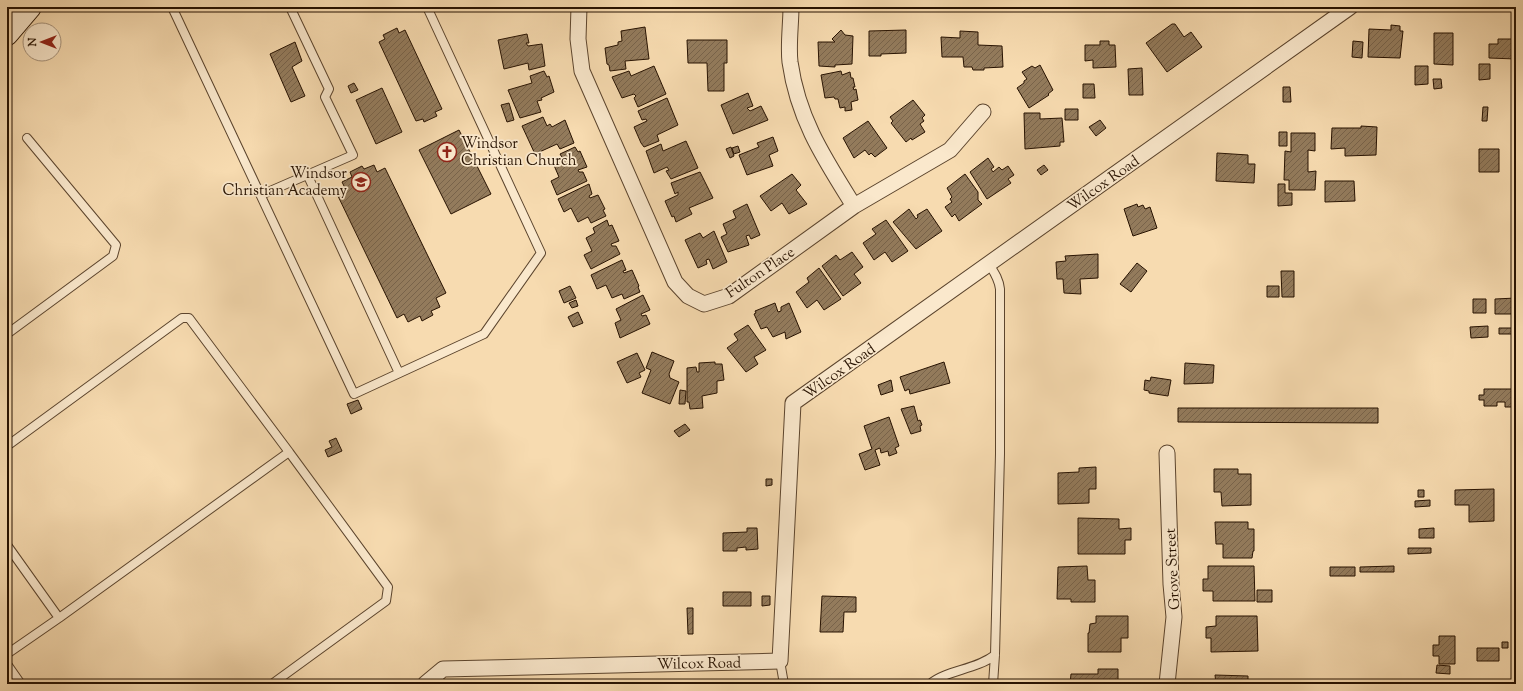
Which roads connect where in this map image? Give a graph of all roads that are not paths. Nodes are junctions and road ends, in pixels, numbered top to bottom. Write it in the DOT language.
graph roads {
  1 [pos="30,7"];
  2 [pos="172,7"];
  3 [pos="290,7"];
  4 [pos="427,7"];
  5 [pos="579,7"];
  6 [pos="791,7"];
  7 [pos="1350,7"];
  8 [pos="7,34"];
  9 [pos="983,112"];
  10 [pos="27,138"];
  11 [pos="308,174"];
  12 [pos="261,195"];
  13 [pos="854,206"];
  14 [pos="989,264"];
  15 [pos="7,334"];
  16 [pos="399,373"];
  17 [pos="7,446"];
  18 [pos="289,452"];
  19 [pos="1167,453"];
  20 [pos="7,545"];
  21 [pos="60,618"];
  22 [pos="7,654"];
  23 [pos="995,655"];
  24 [pos="780,662"];
  25 [pos="7,664"];
  26 [pos="21,684"];
  27 [pos="272,684"];
  28 [pos="425,684"];
  29 [pos="784,684"];
  30 [pos="930,684"];
  31 [pos="993,684"];
  32 [pos="1167,684"];
  1 -- 8 [label="main road"];
  2 -- 12 [label="lane"];
  3 -- 11 [label="lane"];
  4 -- 16 [label="lane"];
  5 -- 13 [label="street, Fulton Place"];
  6 -- 13 [label="street"];
  7 -- 14 [label="street, Wilcox Road"];
  9 -- 13 [label="street, Fulton Place"];
  10 -- 15 [label="lane"];
  11 -- 12 [label="lane"];
  11 -- 16 [label="lane"];
  12 -- 16 [label="lane"];
  14 -- 23 [label="lane"];
  14 -- 24 [label="street, Wilcox Road"];
  17 -- 18 [label="lane"];
  18 -- 21 [label="lane"];
  18 -- 27 [label="lane"];
  19 -- 32 [label="street, Grove Street"];
  20 -- 21 [label="lane"];
  21 -- 22 [label="lane"];
  23 -- 30 [label="lane"];
  23 -- 31 [label="lane"];
  24 -- 28 [label="street, Wilcox Road"];
  24 -- 29 [label="lane"];
  25 -- 26 [label="lane"];
}
